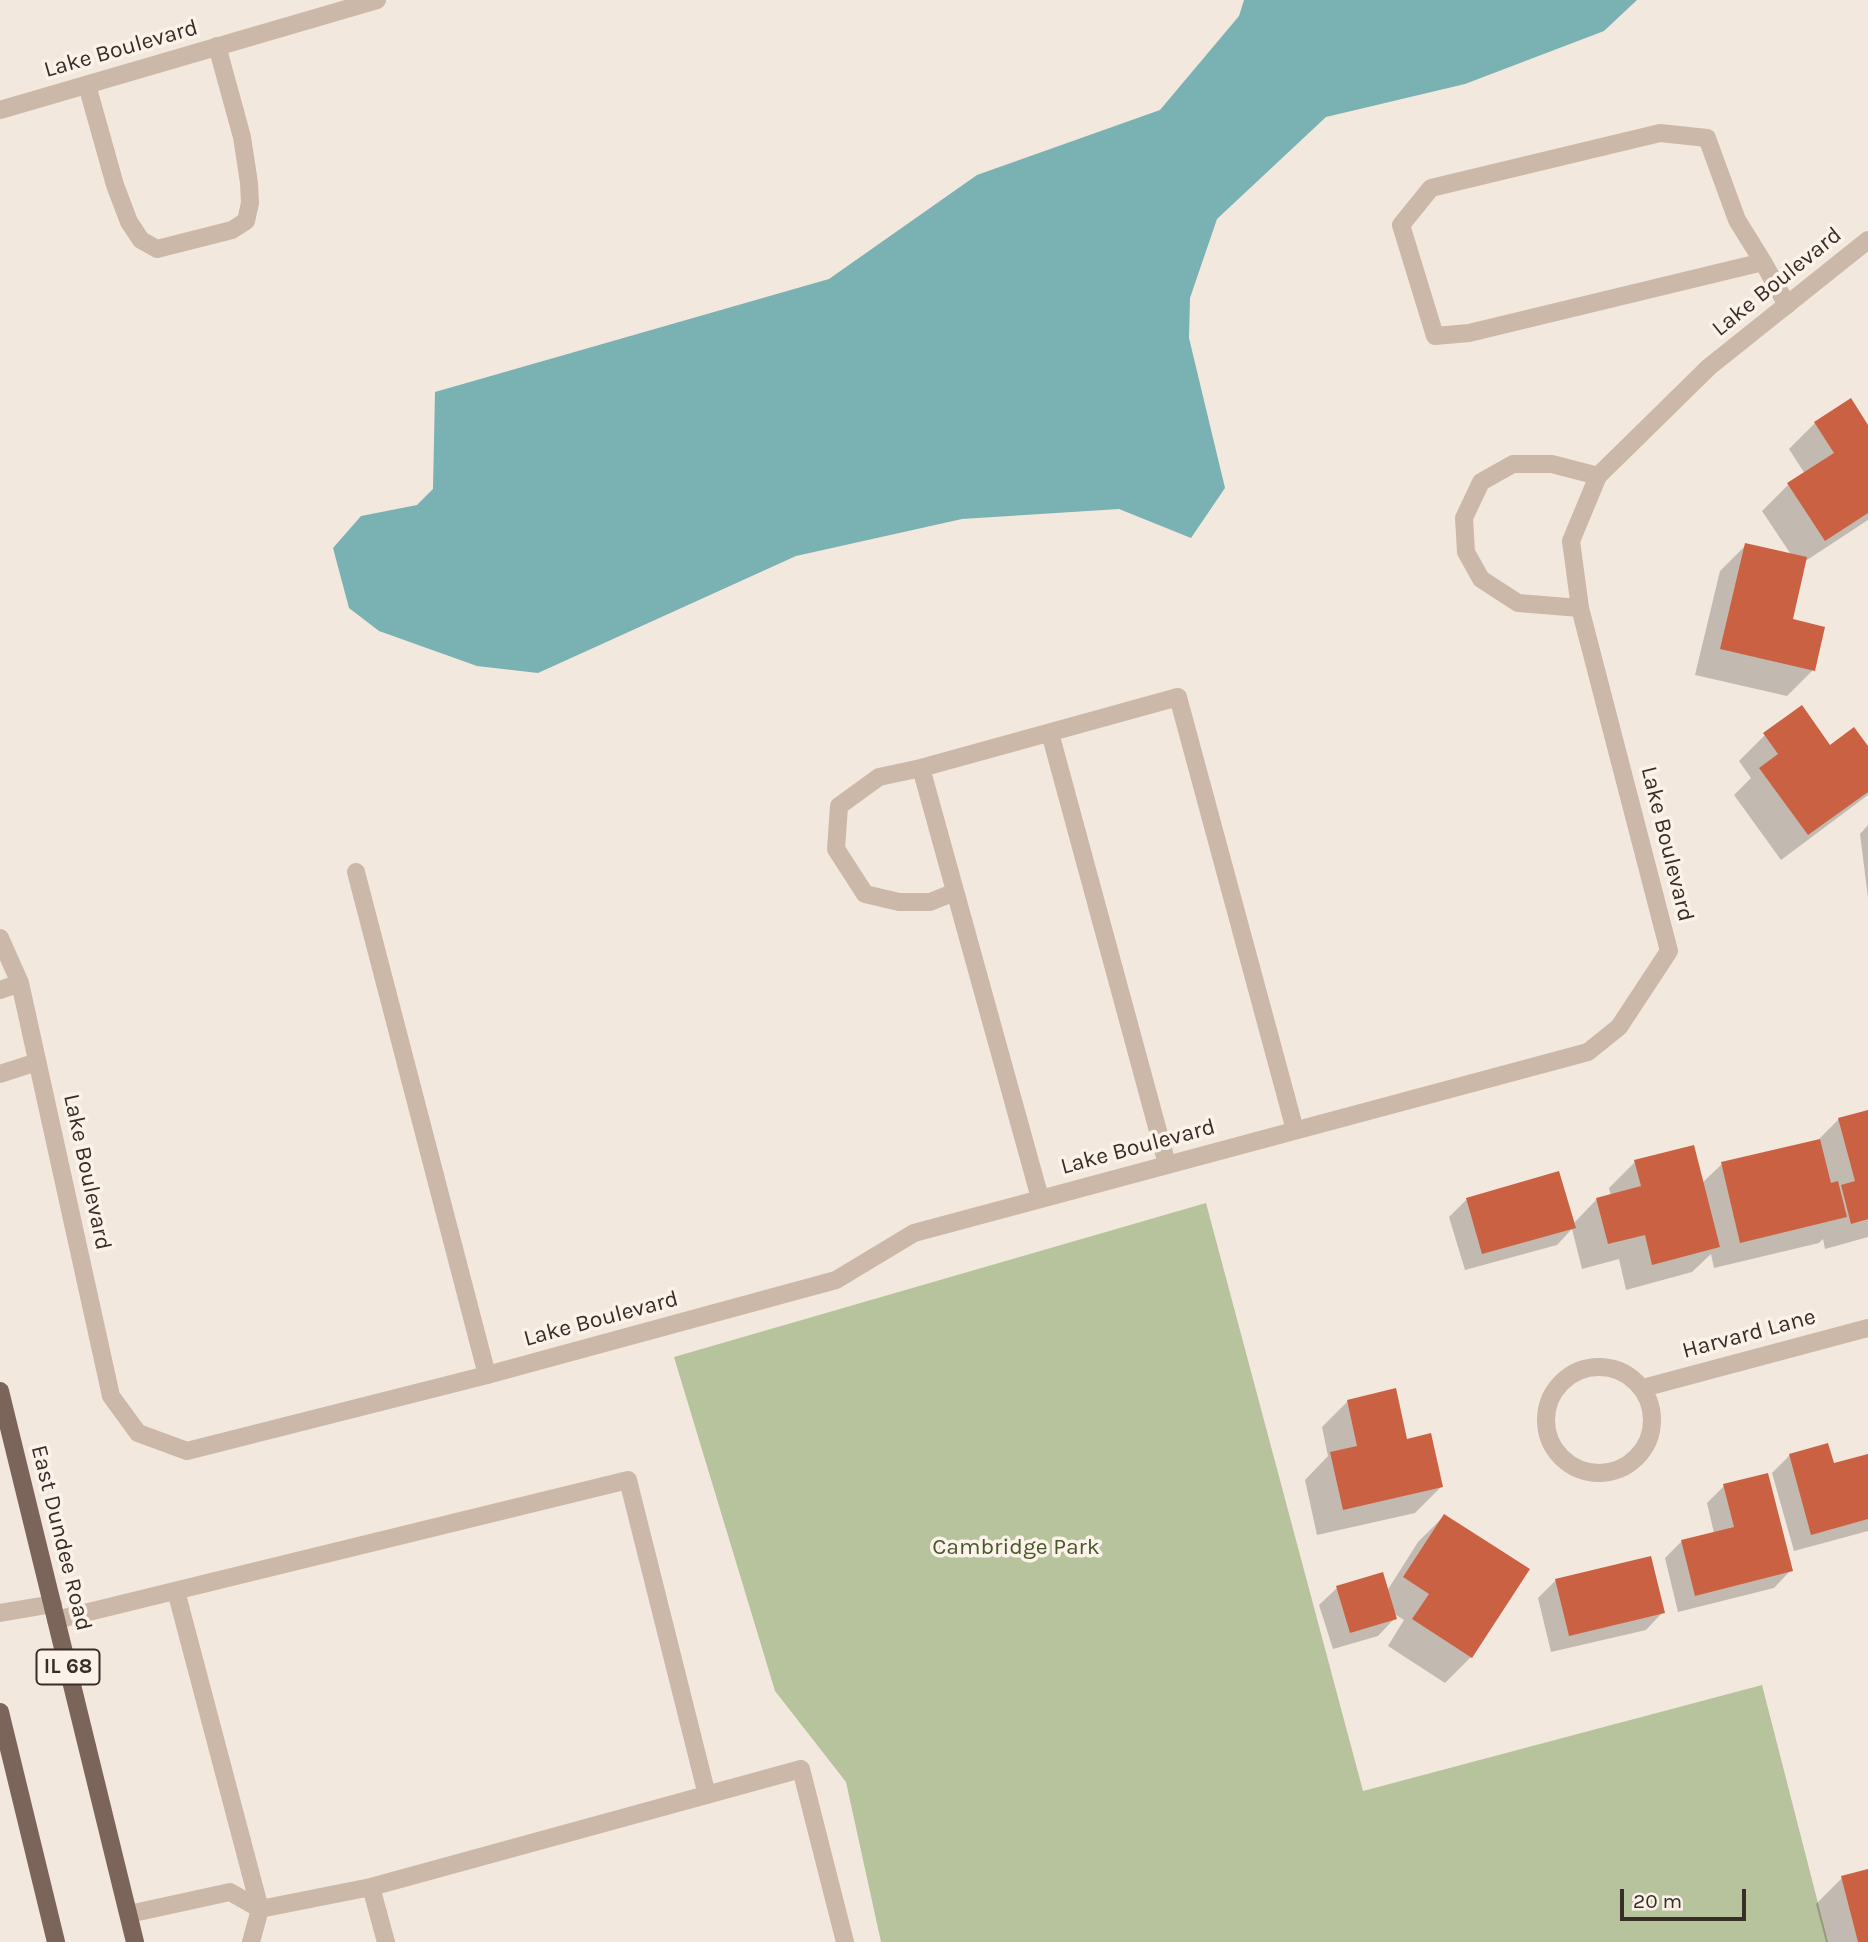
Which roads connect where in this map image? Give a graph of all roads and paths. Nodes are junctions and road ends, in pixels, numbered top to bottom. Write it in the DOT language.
graph roads {
  1 [pos="377,0"];
  2 [pos="217,46"];
  3 [pos="87,85"];
  4 [pos="0,110"];
  5 [pos="1868,240"];
  6 [pos="1763,262"];
  7 [pos="1787,305"];
  8 [pos="1598,476"];
  9 [pos="1580,608"];
  10 [pos="1050,733"];
  11 [pos="921,768"];
  12 [pos="356,872"];
  13 [pos="955,892"];
  14 [pos="0,938"];
  15 [pos="20,983"];
  16 [pos="0,990"];
  17 [pos="37,1062"];
  18 [pos="0,1074"];
  19 [pos="1295,1130"];
  20 [pos="1167,1164"];
  21 [pos="1040,1198"];
  22 [pos="1868,1328"];
  23 [pos="487,1375"];
  24 [pos="1643,1388"];
  25 [pos="0,1391"];
  26 [pos="176,1591"];
  27 [pos="55,1612"];
  28 [pos="0,1613"];
  29 [pos="0,1712"];
  30 [pos="707,1795"];
  31 [pos="371,1887"];
  32 [pos="260,1909"];
  33 [pos="129,1914"];
  34 [pos="56,1942"];
  35 [pos="135,1942"];
  36 [pos="251,1942"];
  37 [pos="386,1942"];
  38 [pos="845,1942"];
  1 -- 2 [label="street, Lake Boulevard"];
  2 -- 3 [label="street, Lake Boulevard"];
  2 -- 3 [label="street"];
  3 -- 4 [label="street, Lake Boulevard"];
  5 -- 7 [label="street, Lake Boulevard"];
  6 -- 6 [label="street"];
  6 -- 7 [label="street"];
  7 -- 8 [label="street, Lake Boulevard"];
  8 -- 9 [label="street, Lake Boulevard"];
  8 -- 9 [label="street"];
  9 -- 19 [label="street, Lake Boulevard"];
  10 -- 11 [label="street"];
  10 -- 19 [label="street"];
  10 -- 20 [label="street"];
  11 -- 13 [label="street"];
  11 -- 13 [label="street"];
  12 -- 23 [label="street"];
  13 -- 21 [label="street"];
  14 -- 15 [label="street, Lake Boulevard"];
  15 -- 16 [label="street"];
  15 -- 17 [label="street, Lake Boulevard"];
  17 -- 18 [label="street"];
  17 -- 23 [label="street, Lake Boulevard"];
  19 -- 20 [label="street, Lake Boulevard"];
  20 -- 21 [label="street, Lake Boulevard"];
  21 -- 23 [label="street, Lake Boulevard"];
  22 -- 24 [label="street, Harvard Lane"];
  24 -- 24 [label="street"];
  25 -- 27 [label="main road, East Dundee Road / IL 68"];
  26 -- 27 [label="street"];
  26 -- 30 [label="street"];
  26 -- 32 [label="street"];
  27 -- 28 [label="street"];
  27 -- 33 [label="main road, East Dundee Road / IL 68"];
  29 -- 34 [label="main road"];
  30 -- 31 [label="street"];
  30 -- 38 [label="street"];
  31 -- 32 [label="street"];
  31 -- 37 [label="street"];
  32 -- 33 [label="street"];
  32 -- 36 [label="street"];
  33 -- 35 [label="main road, East Dundee Road / IL 68"];
}
